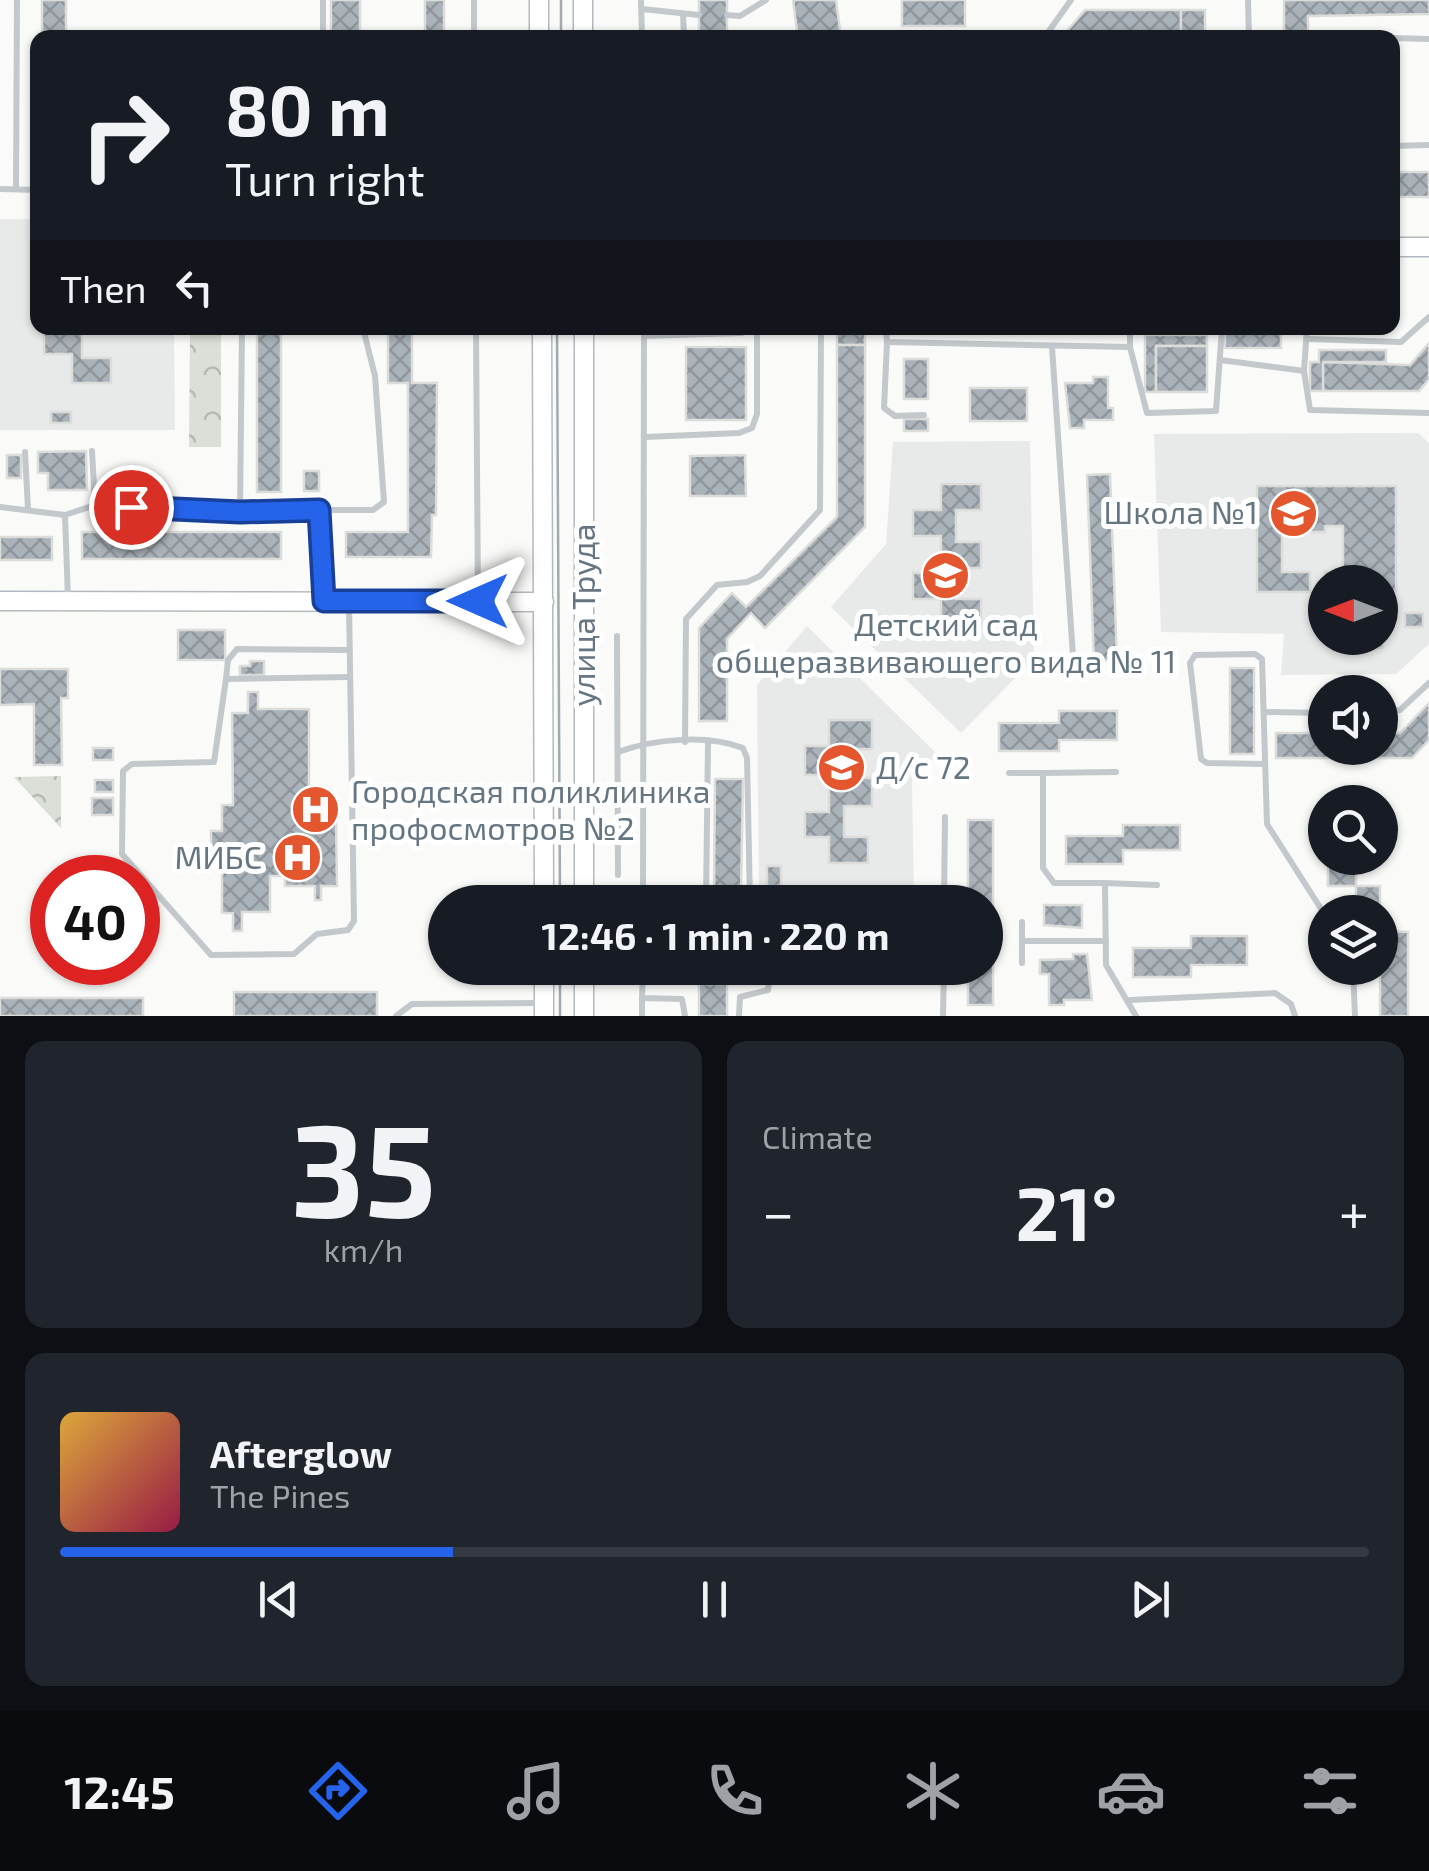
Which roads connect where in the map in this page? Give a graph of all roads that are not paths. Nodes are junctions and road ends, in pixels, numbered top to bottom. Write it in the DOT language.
graph roads {
  1 [pos="16,0"];
  2 [pos="324,0"];
  3 [pos="474,0"];
  4 [pos="538,0"];
  5 [pos="583,0"];
  6 [pos="766,0"];
  7 [pos="1071,0"];
  8 [pos="1248,0"];
  9 [pos="642,4"];
  10 [pos="683,14"];
  11 [pos="699,14"];
  12 [pos="727,15"];
  13 [pos="323,30"];
  14 [pos="474,30"];
  15 [pos="539,30"];
  16 [pos="583,30"];
  17 [pos="642,30"];
  18 [pos="684,30"];
  19 [pos="1050,30"];
  20 [pos="1249,30"];
  21 [pos="1400,38"];
  22 [pos="1429,39"];
  23 [pos="1429,145"];
  24 [pos="1400,146"];
  25 [pos="0,189"];
  26 [pos="16,189"];
  27 [pos="30,190"];
  28 [pos="1400,247"];
  29 [pos="1429,247"];
  30 [pos="1429,317"];
  31 [pos="242,335"];
  32 [pos="365,335"];
  33 [pos="476,335"];
  34 [pos="542,335"];
  35 [pos="584,335"];
  36 [pos="644,335"];
  37 [pos="758,335"];
  38 [pos="822,335"];
  39 [pos="886,335"];
  40 [pos="1130,335"];
  41 [pos="1222,335"];
  42 [pos="1308,335"];
  43 [pos="1308,339"];
  44 [pos="887,342"];
  45 [pos="1052,347"];
  46 [pos="1130,347"];
  47 [pos="1220,360"];
  48 [pos="1304,371"];
  49 [pos="1429,413"];
  50 [pos="924,414"];
  51 [pos="645,436"];
  52 [pos="92,451"];
  53 [pos="25,452"];
  54 [pos="95,505"];
  55 [pos="0,507"];
  56 [pos="28,509"];
  57 [pos="319,510"];
  58 [pos="240,512"];
  59 [pos="65,514"];
  60 [pos="0,601"];
  61 [pos="324,601"];
  62 [pos="348,601"];
  63 [pos="478,601"];
  64 [pos="68,602"];
  65 [pos="544,602"];
  66 [pos="618,636"];
  67 [pos="349,650"];
  68 [pos="1072,656"];
  69 [pos="350,678"];
  70 [pos="226,679"];
  71 [pos="1429,683"];
  72 [pos="1398,710"];
  73 [pos="1264,712"];
  74 [pos="1308,712"];
  75 [pos="645,742"];
  76 [pos="685,742"];
  77 [pos="708,742"];
  78 [pos="618,752"];
  79 [pos="1264,764"];
  80 [pos="1116,772"];
  81 [pos="1008,773"];
  82 [pos="1043,774"];
  83 [pos="945,817"];
  84 [pos="618,875"];
  85 [pos="1105,884"];
  86 [pos="544,885"];
  87 [pos="584,885"];
  88 [pos="643,885"];
  89 [pos="706,885"];
  90 [pos="750,885"];
  91 [pos="944,885"];
  92 [pos="1157,886"];
  93 [pos="1312,895"];
  94 [pos="1022,922"];
  95 [pos="1022,941"];
  96 [pos="1106,941"];
  97 [pos="1022,964"];
  98 [pos="584,985"];
  99 [pos="642,985"];
  100 [pos="769,985"];
  101 [pos="944,985"];
  102 [pos="1354,985"];
  103 [pos="642,998"];
  104 [pos="1130,1000"];
  105 [pos="544,1009"];
  106 [pos="396,1016"];
  107 [pos="584,1016"];
  108 [pos="642,1016"];
  109 [pos="686,1016"];
  110 [pos="739,1016"];
  111 [pos="943,1016"];
  112 [pos="1136,1016"];
  113 [pos="1295,1016"];
  114 [pos="1355,1016"];
  1 -- 26 [label="lane"];
  2 -- 13 [label="lane"];
  3 -- 14 [label="lane"];
  4 -- 15 [label="main road"];
  5 -- 16 [label="main road"];
  6 -- 12 [label="lane"];
  7 -- 19 [label="lane"];
  8 -- 20 [label="lane"];
  9 -- 10 [label="lane"];
  9 -- 17 [label="lane"];
  10 -- 11 [label="lane"];
  10 -- 18 [label="lane"];
  21 -- 22 [label="lane"];
  23 -- 24 [label="lane"];
  25 -- 26 [label="lane"];
  26 -- 27 [label="lane"];
  28 -- 29 [label="main road"];
  30 -- 43 [label="lane"];
  31 -- 58 [label="lane"];
  32 -- 57 [label="lane"];
  33 -- 63 [label="lane"];
  34 -- 65 [label="main road, улица Труда"];
  35 -- 87 [label="main road, улица Труда"];
  36 -- 51 [label="lane"];
  37 -- 51 [label="lane"];
  38 -- 76 [label="lane"];
  39 -- 44 [label="lane"];
  40 -- 46 [label="lane"];
  41 -- 47 [label="lane"];
  42 -- 43 [label="lane"];
  43 -- 48 [label="lane"];
  44 -- 45 [label="lane"];
  44 -- 50 [label="lane"];
  45 -- 46 [label="lane"];
  45 -- 68 [label="lane"];
  46 -- 47 [label="lane"];
  47 -- 48 [label="lane"];
  48 -- 49 [label="lane"];
  51 -- 75 [label="lane"];
  52 -- 54 [label="lane"];
  53 -- 56 [label="lane"];
  54 -- 58 [label="lane"];
  54 -- 59 [label="lane"];
  55 -- 56 [label="lane"];
  56 -- 59 [label="lane"];
  57 -- 58 [label="lane"];
  57 -- 61 [label="lane"];
  59 -- 64 [label="lane"];
  60 -- 64 [label="main road"];
  61 -- 62 [label="main road"];
  61 -- 64 [label="main road"];
  62 -- 63 [label="main road"];
  62 -- 67 [label="lane"];
  63 -- 65 [label="main road"];
  65 -- 86 [label="main road, улица Труда"];
  66 -- 78 [label="lane"];
  67 -- 69 [label="lane"];
  67 -- 70 [label="lane"];
  69 -- 70 [label="lane"];
  69 -- 70 [label="lane"];
  71 -- 72 [label="lane"];
  73 -- 74 [label="lane"];
  73 -- 79 [label="lane"];
  73 -- 79 [label="lane"];
  75 -- 76 [label="lane"];
  75 -- 78 [label="lane"];
  75 -- 88 [label="lane"];
  76 -- 77 [label="lane"];
  77 -- 89 [label="lane"];
  77 -- 90 [label="lane"];
  78 -- 84 [label="lane"];
  79 -- 93 [label="lane"];
  80 -- 82 [label="lane"];
  81 -- 82 [label="lane"];
  82 -- 85 [label="lane"];
  83 -- 91 [label="lane"];
  85 -- 92 [label="lane"];
  85 -- 96 [label="lane"];
  94 -- 95 [label="lane"];
  95 -- 96 [label="lane"];
  95 -- 97 [label="lane"];
  96 -- 104 [label="lane"];
  98 -- 107 [label="main road"];
  99 -- 103 [label="lane"];
  100 -- 110 [label="lane"];
  101 -- 111 [label="lane"];
  102 -- 114 [label="lane"];
  103 -- 108 [label="lane"];
  103 -- 109 [label="lane"];
  104 -- 112 [label="lane"];
  104 -- 113 [label="lane"];
  105 -- 106 [label="lane"];
}
